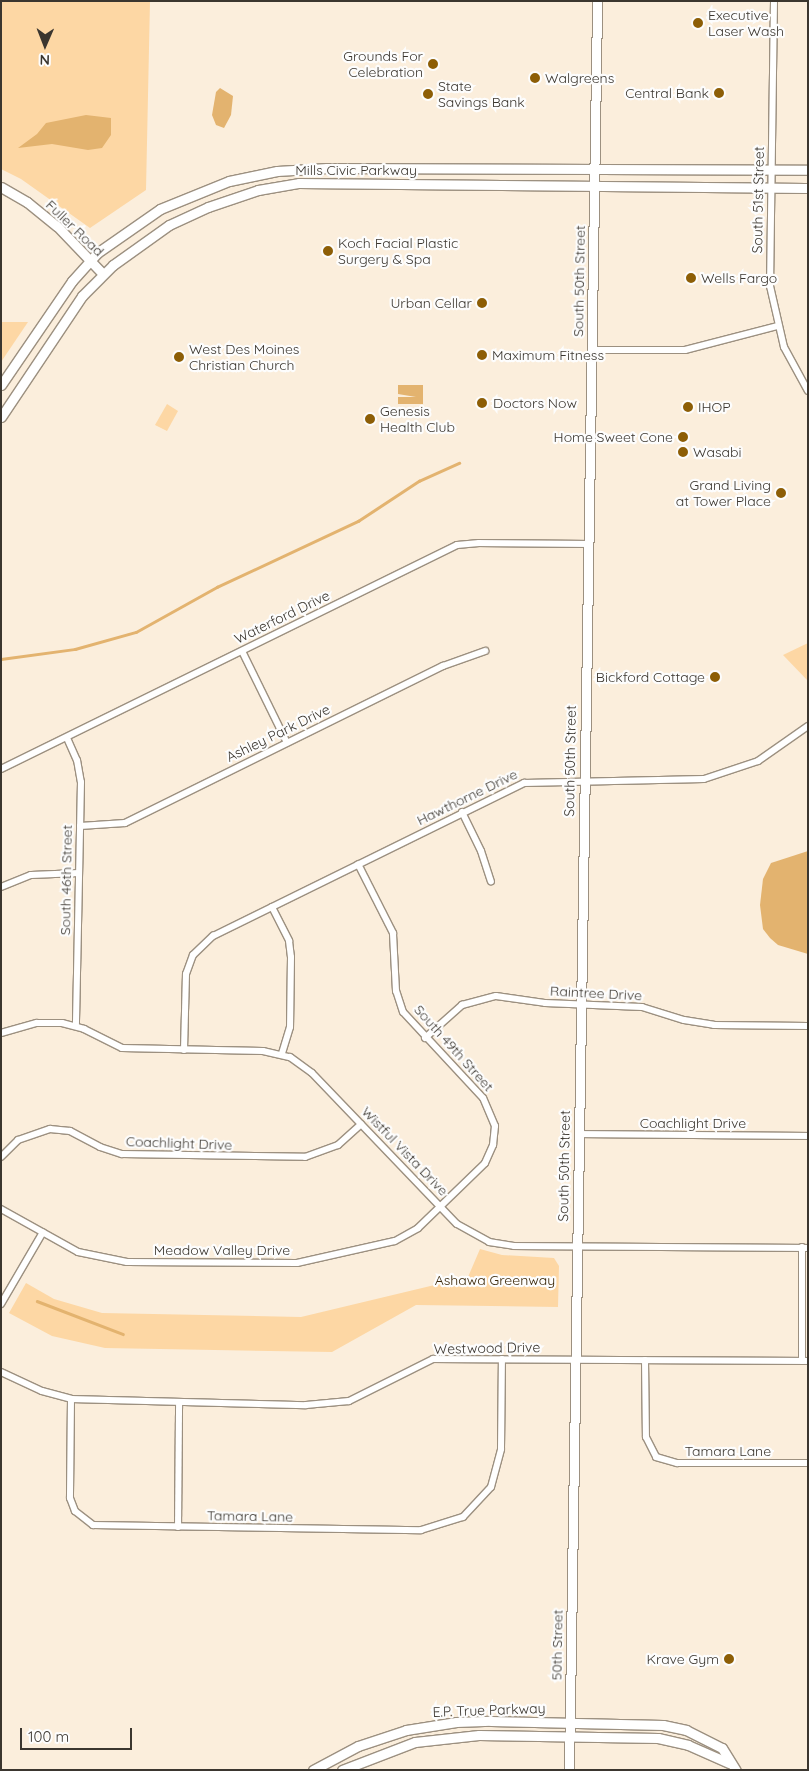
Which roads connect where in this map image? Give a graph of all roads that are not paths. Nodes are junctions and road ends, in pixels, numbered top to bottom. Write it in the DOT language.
graph roads {
  1 [pos="597,1"];
  2 [pos="774,1"];
  3 [pos="594,168"];
  4 [pos="770,170"];
  5 [pos="808,170"];
  6 [pos="594,186"];
  7 [pos="1,187"];
  8 [pos="770,188"];
  9 [pos="808,188"];
  10 [pos="89,261"];
  11 [pos="103,274"];
  12 [pos="777,326"];
  13 [pos="591,350"];
  14 [pos="1,385"];
  15 [pos="808,391"];
  16 [pos="1,417"];
  17 [pos="588,544"];
  18 [pos="242,651"];
  19 [pos="485,651"];
  20 [pos="808,726"];
  21 [pos="67,738"];
  22 [pos="287,743"];
  23 [pos="1,769"];
  24 [pos="583,780"];
  25 [pos="462,812"];
  26 [pos="80,826"];
  27 [pos="358,864"];
  28 [pos="79,873"];
  29 [pos="491,881"];
  30 [pos="1,887"];
  31 [pos="272,907"];
  32 [pos="580,1004"];
  33 [pos="76,1026"];
  34 [pos="808,1026"];
  35 [pos="1,1033"];
  36 [pos="425,1038"];
  37 [pos="184,1050"];
  38 [pos="282,1054"];
  39 [pos="361,1124"];
  40 [pos="578,1134"];
  41 [pos="808,1136"];
  42 [pos="1,1157"];
  43 [pos="441,1206"];
  44 [pos="1,1209"];
  45 [pos="43,1232"];
  46 [pos="576,1246"];
  47 [pos="805,1248"];
  48 [pos="1,1304"];
  49 [pos="502,1360"];
  50 [pos="574,1360"];
  51 [pos="645,1360"];
  52 [pos="805,1361"];
  53 [pos="1,1372"];
  54 [pos="71,1399"];
  55 [pos="179,1404"];
  56 [pos="808,1464"];
  57 [pos="572,1521"];
  58 [pos="178,1527"];
  59 [pos="569,1722"];
  60 [pos="569,1736"];
  61 [pos="729,1762"];
  62 [pos="313,1770"];
  63 [pos="342,1770"];
  64 [pos="569,1770"];
  65 [pos="736,1770"];
  1 -- 3 [label="main road, South 50th Street"];
  2 -- 4 [label="street, South 51st Street"];
  3 -- 4 [label="main road, Mills Civic Parkway"];
  3 -- 6 [label="main road, South 50th Street"];
  3 -- 10 [label="main road, Mills Civic Parkway"];
  4 -- 5 [label="main road, Mills Civic Parkway"];
  4 -- 8 [label="street, South 51st Street"];
  6 -- 8 [label="main road, Mills Civic Parkway"];
  6 -- 11 [label="main road, Mills Civic Parkway"];
  6 -- 13 [label="main road, South 50th Street"];
  7 -- 10 [label="main road, Fuller Road"];
  8 -- 9 [label="main road, Mills Civic Parkway"];
  8 -- 12 [label="street, South 51st Street"];
  10 -- 11 [label="main road, Fuller Road"];
  10 -- 14 [label="main road, Mills Civic Parkway"];
  11 -- 16 [label="main road, Mills Civic Parkway"];
  12 -- 13 [label="street"];
  12 -- 15 [label="street, South 51st Street"];
  13 -- 17 [label="main road, South 50th Street"];
  17 -- 18 [label="street, Waterford Drive"];
  17 -- 24 [label="main road, South 50th Street"];
  18 -- 21 [label="street, Waterford Drive"];
  18 -- 22 [label="street"];
  19 -- 22 [label="street, Ashley Park Drive"];
  20 -- 24 [label="street, Hawthorne Drive"];
  21 -- 23 [label="street, Waterford Drive"];
  21 -- 26 [label="street, South 46th Street"];
  22 -- 26 [label="street, Ashley Park Drive"];
  24 -- 25 [label="street, Hawthorne Drive"];
  24 -- 32 [label="main road, South 50th Street"];
  25 -- 27 [label="street, Hawthorne Drive"];
  25 -- 29 [label="street"];
  26 -- 28 [label="street, South 46th Street"];
  27 -- 31 [label="street, Hawthorne Drive"];
  27 -- 36 [label="street, South 49th Street"];
  28 -- 30 [label="street"];
  28 -- 33 [label="street, South 46th Street"];
  31 -- 37 [label="street, Hawthorne Drive"];
  31 -- 38 [label="street"];
  32 -- 34 [label="street, Raintree Drive"];
  32 -- 36 [label="street, Raintree Drive"];
  32 -- 40 [label="main road, South 50th Street"];
  33 -- 35 [label="street"];
  33 -- 37 [label="street"];
  36 -- 43 [label="street, South 49th Street"];
  37 -- 38 [label="street"];
  38 -- 39 [label="street, Wistful Vista Drive"];
  39 -- 42 [label="street, Coachlight Drive"];
  39 -- 43 [label="street, Wistful Vista Drive"];
  40 -- 41 [label="street, Coachlight Drive"];
  40 -- 46 [label="main road, South 50th Street"];
  43 -- 45 [label="street, Meadow Valley Drive"];
  43 -- 46 [label="street, Wistful Vista Drive"];
  44 -- 45 [label="street, Meadow Valley Drive"];
  45 -- 48 [label="street"];
  46 -- 47 [label="street, Wistful Vista Drive"];
  46 -- 50 [label="main road, South 50th Street"];
  47 -- 52 [label="street"];
  49 -- 50 [label="street, Westwood Drive"];
  49 -- 55 [label="street, Westwood Drive"];
  49 -- 58 [label="street, Tamara Lane"];
  50 -- 51 [label="street, Westwood Drive"];
  50 -- 57 [label="main road, South 50th Street"];
  51 -- 52 [label="street, Westwood Drive"];
  51 -- 56 [label="street, Tamara Lane"];
  53 -- 54 [label="street, Westwood Drive"];
  54 -- 55 [label="street, Westwood Drive"];
  54 -- 58 [label="street, Tamara Lane"];
  55 -- 58 [label="street"];
  57 -- 59 [label="main road, 50th Street"];
  59 -- 60 [label="main road, 50th Street"];
  59 -- 61 [label="main road, E.P. True Parkway"];
  59 -- 62 [label="main road, E.P. True Parkway"];
  60 -- 61 [label="main road"];
  60 -- 63 [label="main road, E.P. True Parkway"];
  60 -- 64 [label="main road, 50th Street"];
  61 -- 65 [label="main road, E.P. True Parkway"];
}
